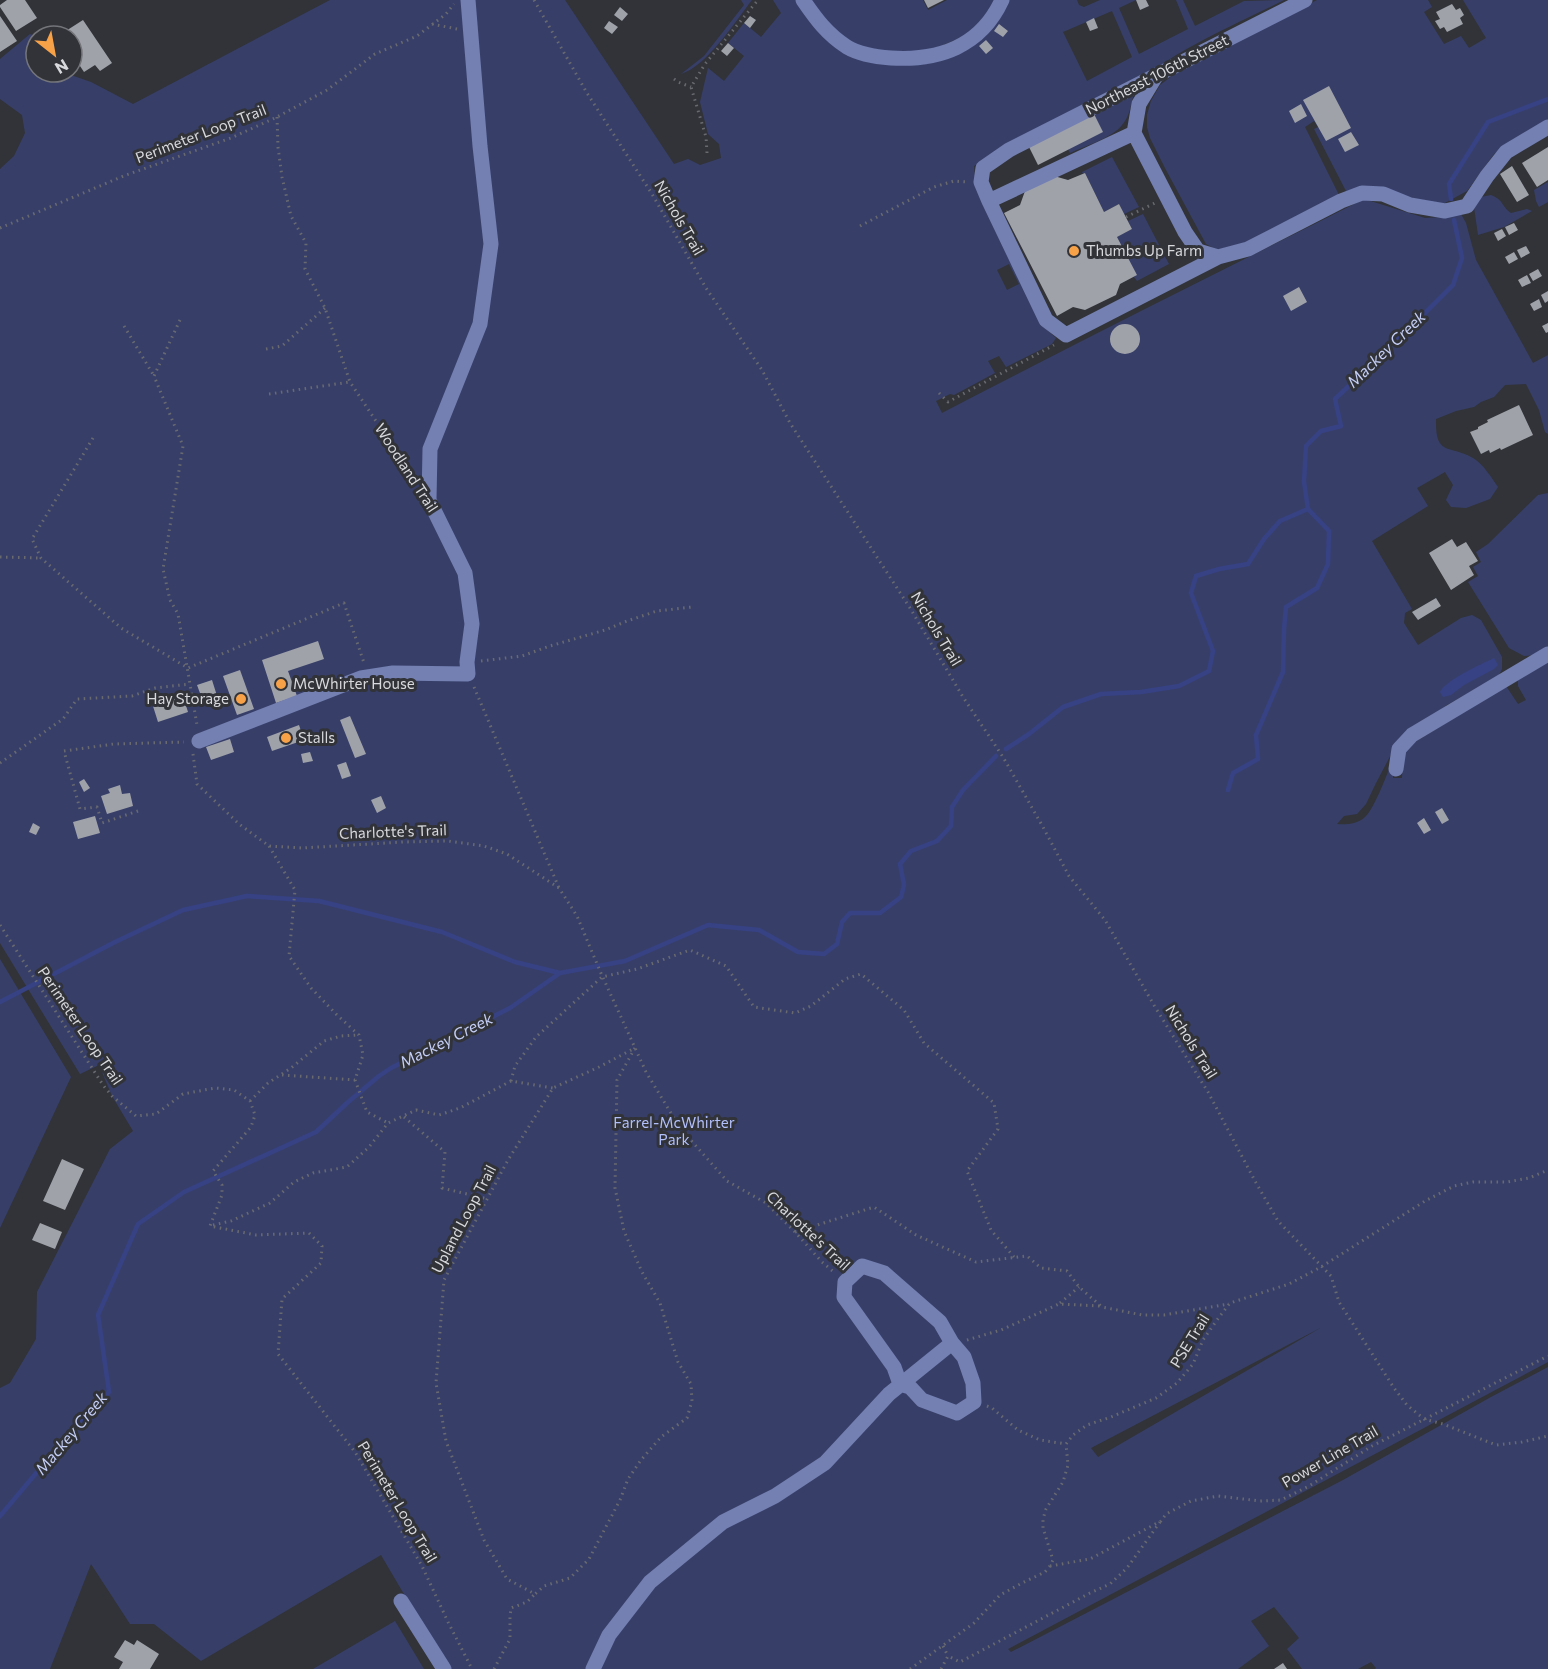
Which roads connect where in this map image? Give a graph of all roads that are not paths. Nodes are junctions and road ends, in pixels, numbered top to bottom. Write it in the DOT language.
graph roads {
  1 [pos="468,0"];
  2 [pos="803,0"];
  3 [pos="1002,0"];
  4 [pos="1305,0"];
  5 [pos="1156,76"];
  6 [pos="1548,127"];
  7 [pos="1134,133"];
  8 [pos="988,201"];
  9 [pos="1218,258"];
  10 [pos="1548,654"];
  11 [pos="199,741"];
  12 [pos="1396,769"];
  13 [pos="952,1343"];
  14 [pos="900,1384"];
  15 [pos="401,1601"];
  16 [pos="444,1669"];
  17 [pos="593,1669"];
  1 -- 11 [label="street, Woodland Trail"];
  2 -- 3 [label="street"];
  4 -- 5 [label="street, Northeast 106th Street"];
  5 -- 7 [label="street"];
  5 -- 8 [label="street, Northeast 106th Street"];
  6 -- 9 [label="street"];
  7 -- 8 [label="street"];
  7 -- 9 [label="street"];
  8 -- 9 [label="street"];
  10 -- 12 [label="street"];
  13 -- 14 [label="street"];
  13 -- 14 [label="street"];
  13 -- 14 [label="street"];
  14 -- 17 [label="street"];
  15 -- 16 [label="street"];
}
